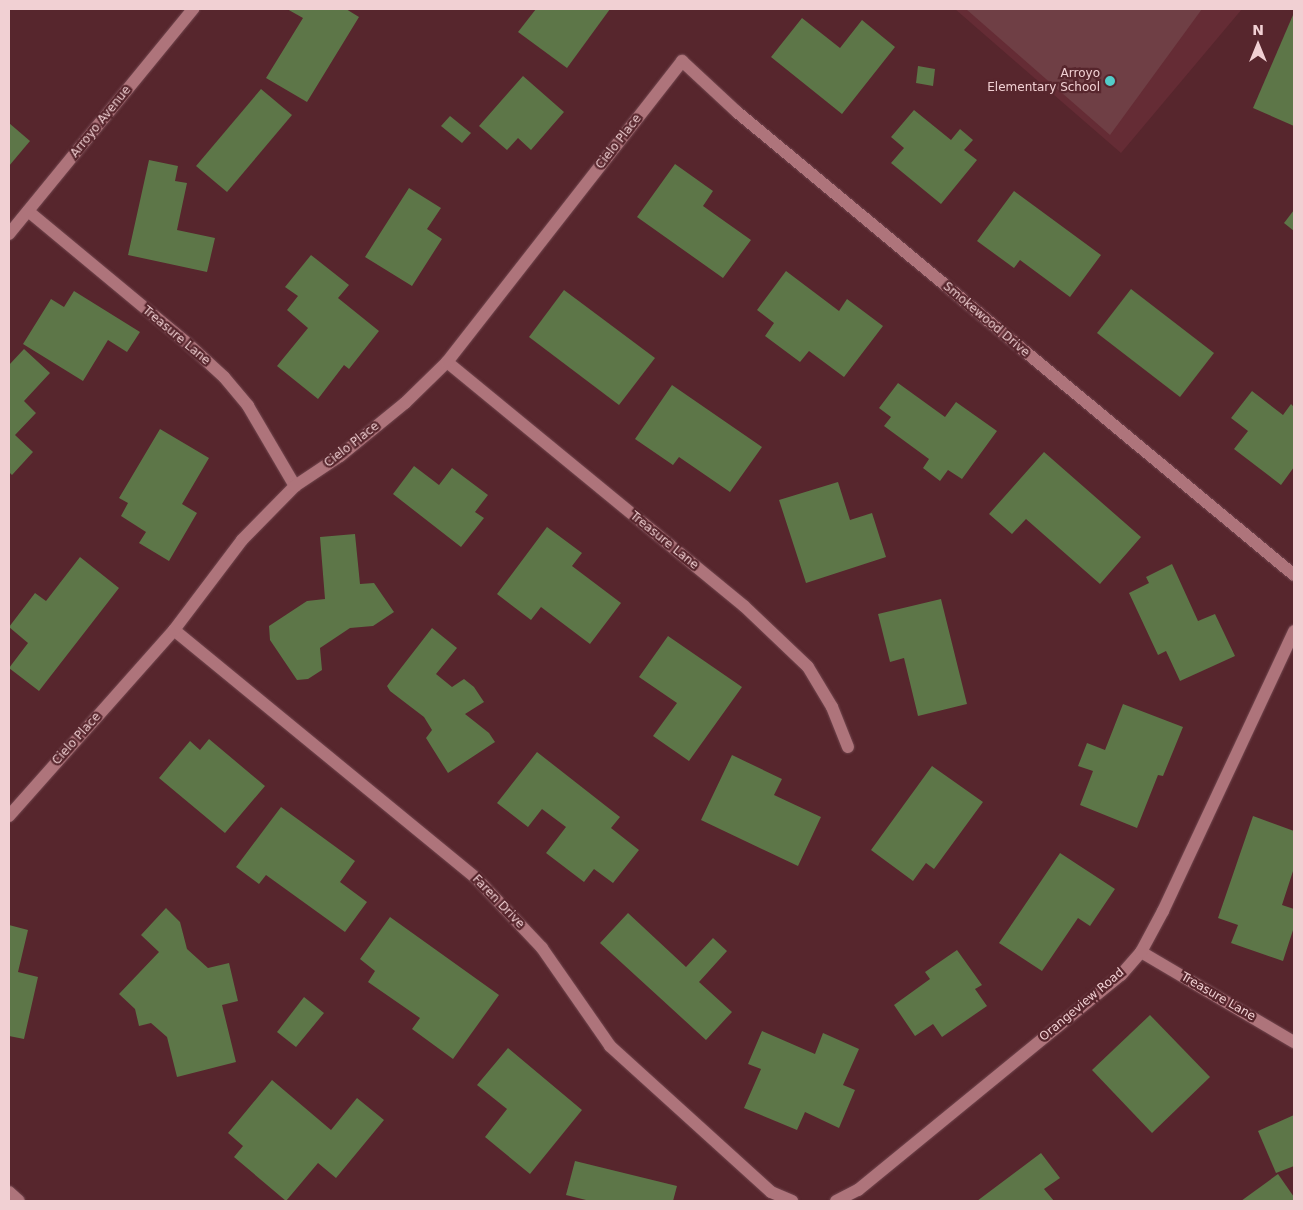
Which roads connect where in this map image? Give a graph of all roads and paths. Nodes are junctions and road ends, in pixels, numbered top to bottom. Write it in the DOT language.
graph roads {
  1 [pos="193,9"];
  2 [pos="682,61"];
  3 [pos="28,211"];
  4 [pos="9,234"];
  5 [pos="447,362"];
  6 [pos="295,486"];
  7 [pos="1294,576"];
  8 [pos="174,630"];
  9 [pos="1294,631"];
  10 [pos="848,747"];
  11 [pos="9,816"];
  12 [pos="1141,952"];
  13 [pos="1294,1042"];
  14 [pos="9,1192"];
  15 [pos="19,1201"];
  16 [pos="792,1201"];
  17 [pos="836,1201"];
  1 -- 3 [label="street, Arroyo Avenue"];
  2 -- 5 [label="street, Cielo Place"];
  2 -- 7 [label="street, Smokewood Drive"];
  3 -- 4 [label="street, Arroyo Avenue"];
  3 -- 6 [label="street, Treasure Lane"];
  5 -- 6 [label="street, Cielo Place"];
  5 -- 10 [label="street, Treasure Lane"];
  6 -- 8 [label="street, Cielo Place"];
  8 -- 11 [label="street, Cielo Place"];
  8 -- 16 [label="street, Faren Drive"];
  9 -- 12 [label="street, Orangeview Road"];
  12 -- 13 [label="street, Treasure Lane"];
  12 -- 17 [label="street, Orangeview Road"];
  14 -- 15 [label="street"];
}
